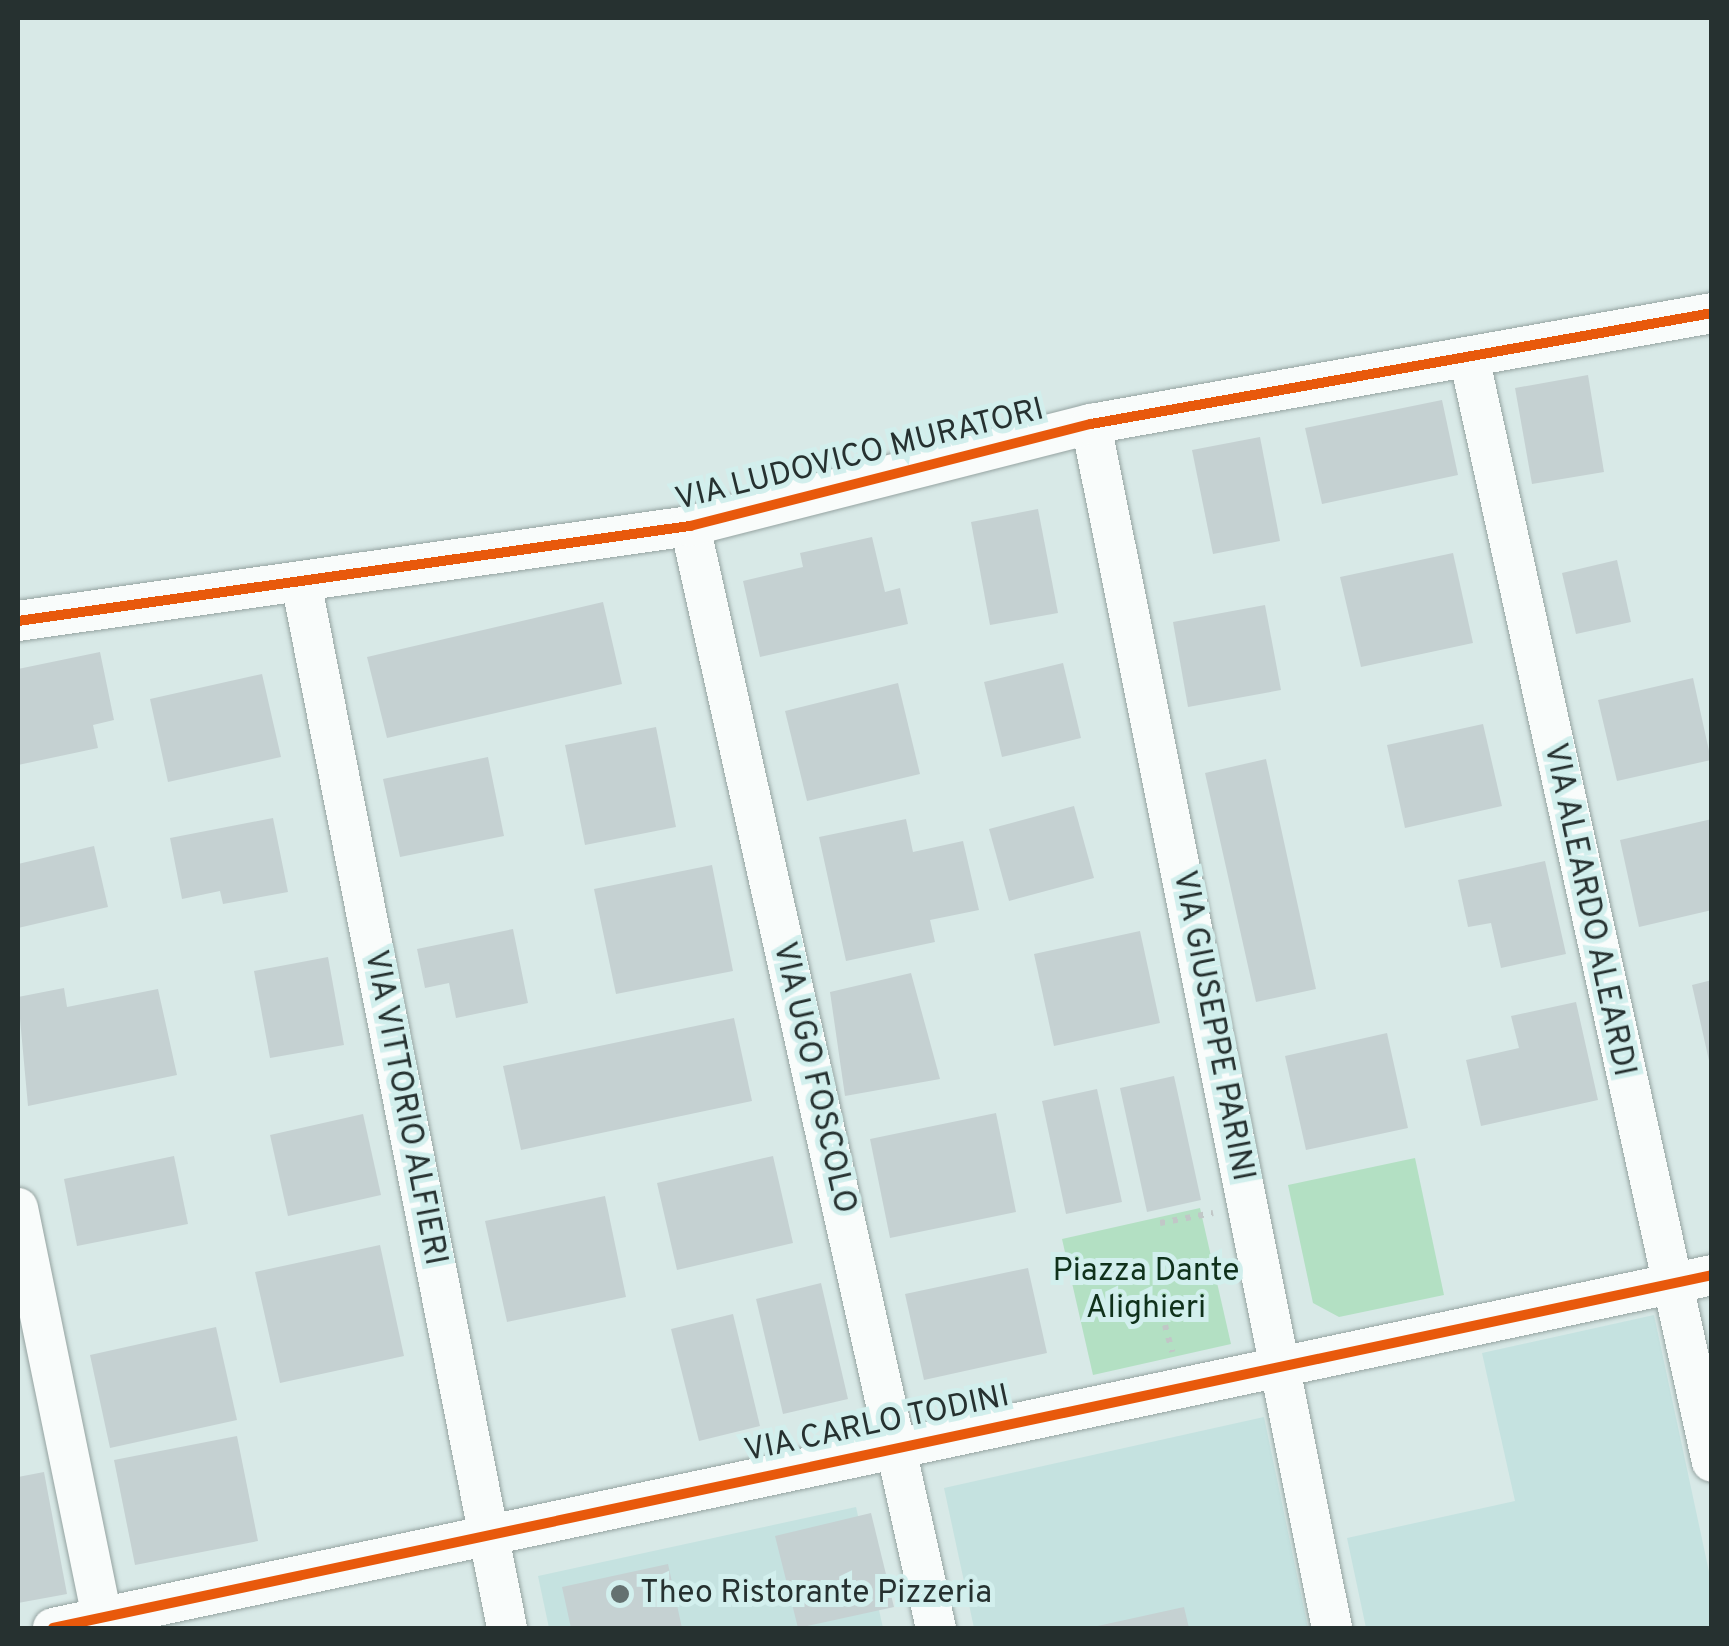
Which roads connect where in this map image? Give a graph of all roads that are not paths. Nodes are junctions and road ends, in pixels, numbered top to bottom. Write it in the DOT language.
graph roads {
  1 [pos="1712,314"];
  2 [pos="1469,356"];
  3 [pos="1091,424"];
  4 [pos="690,526"];
  5 [pos="302,587"];
  6 [pos="18,621"];
  7 [pos="18,1208"];
  8 [pos="1712,1275"];
  9 [pos="1669,1284"];
  10 [pos="1281,1367"];
  11 [pos="895,1447"];
  12 [pos="1712,1462"];
  13 [pos="487,1532"];
  14 [pos="102,1623"];
  15 [pos="53,1628"];
  16 [pos="508,1628"];
  17 [pos="936,1628"];
  18 [pos="1332,1628"];
  1 -- 2 [label="street, VIA LUDOVICO MURATORI"];
  2 -- 3 [label="street, VIA LUDOVICO MURATORI"];
  2 -- 9 [label="street, VIA ALEARDO ALEARDI"];
  3 -- 4 [label="street, VIA LUDOVICO MURATORI"];
  3 -- 10 [label="street, VIA GIUSEPPE PARINI"];
  4 -- 5 [label="street, VIA LUDOVICO MURATORI"];
  4 -- 11 [label="street, VIA UGO FOSCOLO"];
  5 -- 6 [label="street, VIA LUDOVICO MURATORI"];
  5 -- 13 [label="street, VIA VITTORIO ALFIERI"];
  7 -- 14 [label="street"];
  8 -- 9 [label="street, VIA CARLO TODINI"];
  9 -- 10 [label="street, VIA CARLO TODINI"];
  9 -- 12 [label="street, VIA ALEARDO ALEARDI"];
  10 -- 11 [label="street, VIA CARLO TODINI"];
  10 -- 18 [label="street, VIA GIUSEPPE PARINI"];
  11 -- 13 [label="street, VIA CARLO TODINI"];
  11 -- 17 [label="street, VIA UGO FOSCOLO"];
  13 -- 14 [label="street, VIA CARLO TODINI"];
  13 -- 16 [label="street, VIA VITTORIO ALFIERI"];
  14 -- 15 [label="street, VIA CARLO TODINI"];
}
